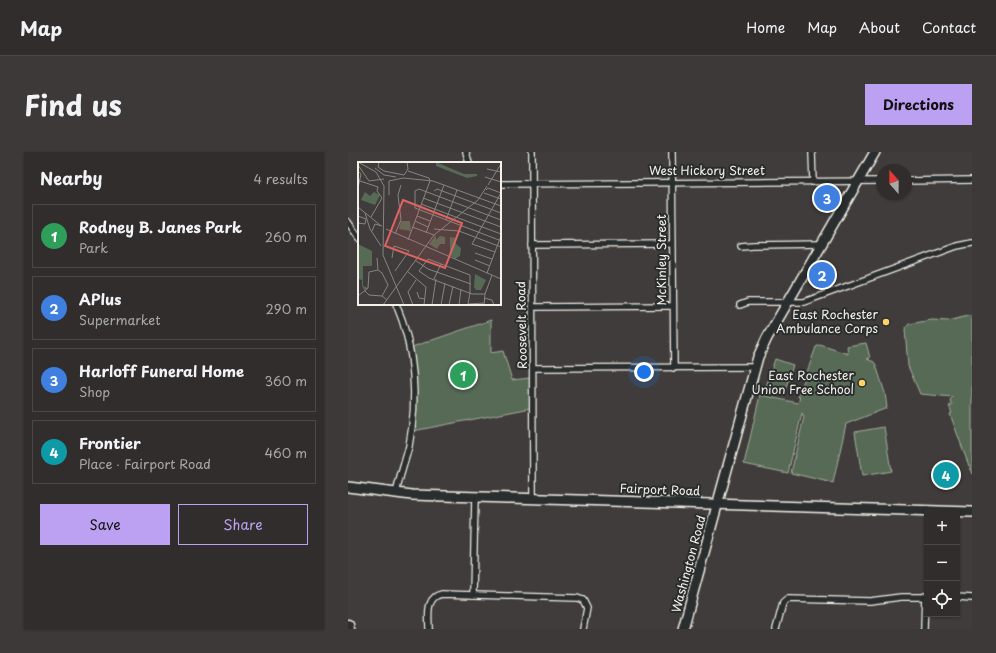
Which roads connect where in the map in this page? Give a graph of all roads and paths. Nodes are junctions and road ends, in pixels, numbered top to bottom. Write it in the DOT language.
graph roads {
  1 [pos="466,152"];
  2 [pos="532,152"];
  3 [pos="672,152"];
  4 [pos="812,152"];
  5 [pos="875,152"];
  6 [pos="469,162"];
  7 [pos="972,180"];
  8 [pos="858,181"];
  9 [pos="876,181"];
  10 [pos="912,181"];
  11 [pos="672,182"];
  12 [pos="813,182"];
  13 [pos="532,183"];
  14 [pos="501,184"];
  15 [pos="348,222"];
  16 [pos="358,237"];
  17 [pos="972,243"];
  18 [pos="672,244"];
  19 [pos="821,244"];
  20 [pos="532,245"];
  21 [pos="742,246"];
  22 [pos="787,302"];
  23 [pos="396,305"];
  24 [pos="533,306"];
  25 [pos="673,306"];
  26 [pos="740,306"];
  27 [pos="754,367"];
  28 [pos="533,368"];
  29 [pos="674,368"];
  30 [pos="348,487"];
  31 [pos="396,494"];
  32 [pos="475,497"];
  33 [pos="533,498"];
  34 [pos="717,504"];
  35 [pos="972,512"];
  36 [pos="473,595"];
  37 [pos="924,596"];
  38 [pos="960,598"];
  39 [pos="972,598"];
  40 [pos="925,617"];
  41 [pos="348,625"];
  42 [pos="349,629"];
  43 [pos="429,629"];
  44 [pos="583,629"];
  45 [pos="684,629"];
  46 [pos="776,629"];
  47 [pos="924,629"];
  1 -- 6 [label="street"];
  2 -- 13 [label="street, Roosevelt Road"];
  3 -- 11 [label="street, McKinley Street"];
  4 -- 12 [label="street"];
  5 -- 8 [label="main road, Washington Road"];
  7 -- 10 [label="street"];
  8 -- 9 [label="street, West Hickory Street"];
  8 -- 12 [label="street, West Hickory Street"];
  8 -- 19 [label="main road, Washington Road"];
  11 -- 12 [label="street, West Hickory Street"];
  11 -- 13 [label="street, West Hickory Street"];
  11 -- 18 [label="street, McKinley Street"];
  13 -- 14 [label="street, West Hickory Street"];
  13 -- 20 [label="street, Roosevelt Road"];
  15 -- 16 [label="street"];
  17 -- 22 [label="street"];
  18 -- 20 [label="street"];
  18 -- 25 [label="street, McKinley Street"];
  19 -- 21 [label="street"];
  19 -- 22 [label="main road, Washington Road"];
  20 -- 24 [label="street, Roosevelt Road"];
  22 -- 26 [label="street"];
  22 -- 27 [label="main road, Washington Road"];
  23 -- 31 [label="street"];
  24 -- 25 [label="street"];
  24 -- 28 [label="street, Roosevelt Road"];
  25 -- 29 [label="street, McKinley Street"];
  27 -- 29 [label="street"];
  27 -- 34 [label="main road, Washington Road"];
  28 -- 29 [label="street"];
  28 -- 33 [label="street, Roosevelt Road"];
  30 -- 31 [label="main road, Fairport Road"];
  31 -- 32 [label="main road, Fairport Road"];
  32 -- 33 [label="main road, Fairport Road"];
  32 -- 36 [label="street"];
  33 -- 34 [label="main road, Fairport Road"];
  34 -- 35 [label="main road, Fairport Road"];
  34 -- 45 [label="main road, Washington Road"];
  36 -- 43 [label="street"];
  36 -- 44 [label="street"];
  37 -- 46 [label="street"];
  38 -- 39 [label="street"];
  40 -- 47 [label="street"];
  41 -- 42 [label="highway"];
}
